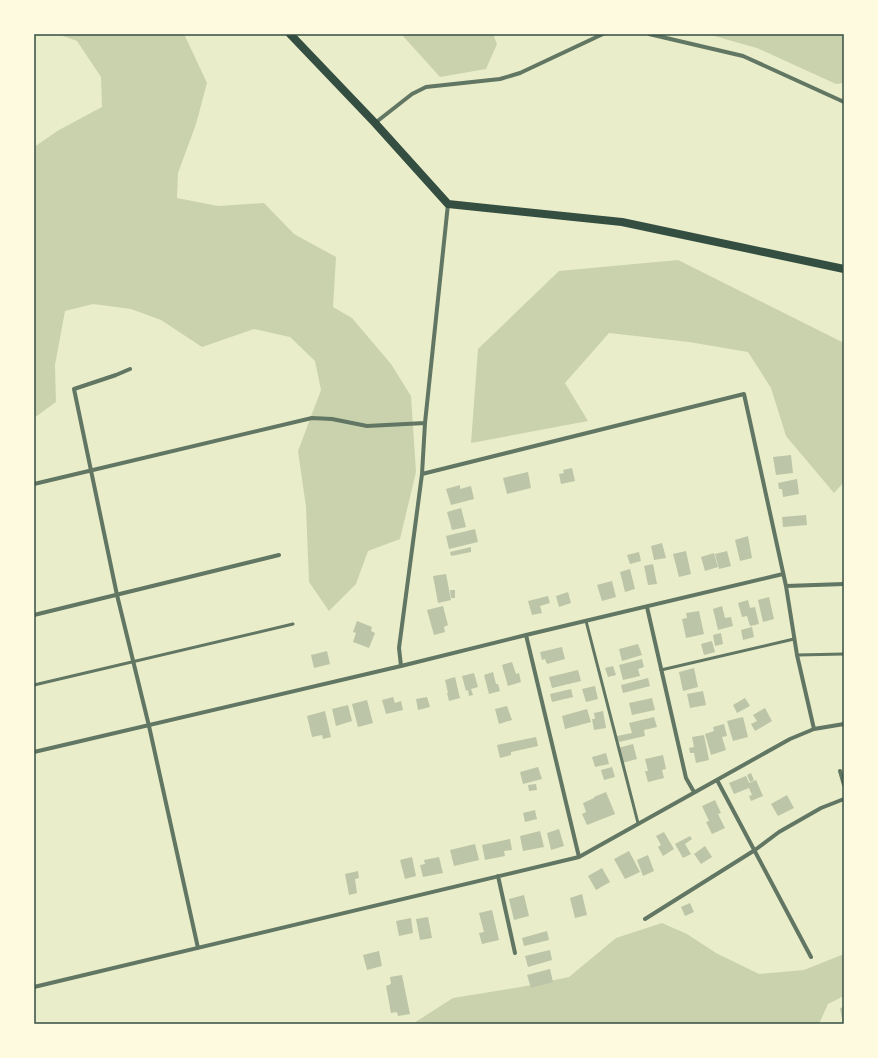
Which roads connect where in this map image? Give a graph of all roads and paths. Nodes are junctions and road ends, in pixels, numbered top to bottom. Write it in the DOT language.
graph roads {
  1 [pos="290,34"];
  2 [pos="603,34"];
  3 [pos="649,34"];
  4 [pos="844,102"];
  5 [pos="375,122"];
  6 [pos="448,204"];
  7 [pos="844,268"];
  8 [pos="130,369"];
  9 [pos="425,423"];
  10 [pos="90,471"];
  11 [pos="422,474"];
  12 [pos="34,484"];
  13 [pos="279,555"];
  14 [pos="783,574"];
  15 [pos="844,584"];
  16 [pos="786,586"];
  17 [pos="117,595"];
  18 [pos="647,607"];
  19 [pos="34,615"];
  20 [pos="586,621"];
  21 [pos="294,624"];
  22 [pos="526,635"];
  23 [pos="794,639"];
  24 [pos="844,654"];
  25 [pos="797,655"];
  26 [pos="133,661"];
  27 [pos="401,666"];
  28 [pos="661,670"];
  29 [pos="34,685"];
  30 [pos="844,724"];
  31 [pos="149,726"];
  32 [pos="814,729"];
  33 [pos="34,752"];
  34 [pos="840,771"];
  35 [pos="716,780"];
  36 [pos="844,785"];
  37 [pos="694,792"];
  38 [pos="844,799"];
  39 [pos="638,823"];
  40 [pos="754,850"];
  41 [pos="579,857"];
  42 [pos="498,876"];
  43 [pos="645,920"];
  44 [pos="198,948"];
  45 [pos="515,953"];
  46 [pos="811,957"];
  47 [pos="34,987"];
  1 -- 5 [label="main road"];
  2 -- 5 [label="street"];
  3 -- 4 [label="street"];
  5 -- 6 [label="main road"];
  6 -- 7 [label="main road"];
  6 -- 9 [label="street"];
  8 -- 10 [label="street"];
  9 -- 10 [label="street"];
  9 -- 11 [label="street"];
  10 -- 12 [label="street"];
  10 -- 17 [label="street"];
  11 -- 14 [label="street"];
  11 -- 27 [label="street"];
  13 -- 17 [label="street"];
  14 -- 16 [label="street"];
  14 -- 18 [label="street"];
  15 -- 16 [label="street"];
  16 -- 23 [label="street"];
  17 -- 19 [label="street"];
  17 -- 26 [label="street"];
  18 -- 20 [label="street"];
  18 -- 28 [label="street"];
  20 -- 22 [label="street"];
  20 -- 39 [label="lane"];
  21 -- 26 [label="lane"];
  22 -- 27 [label="street"];
  22 -- 41 [label="street"];
  23 -- 25 [label="street"];
  23 -- 28 [label="lane"];
  24 -- 25 [label="lane"];
  25 -- 32 [label="street"];
  26 -- 29 [label="lane"];
  26 -- 31 [label="street"];
  27 -- 31 [label="street"];
  28 -- 37 [label="street"];
  30 -- 32 [label="street"];
  31 -- 33 [label="street"];
  31 -- 44 [label="street"];
  32 -- 35 [label="street"];
  34 -- 36 [label="street"];
  35 -- 37 [label="street"];
  35 -- 40 [label="street"];
  37 -- 39 [label="street"];
  38 -- 40 [label="street"];
  39 -- 41 [label="street"];
  40 -- 43 [label="street"];
  40 -- 46 [label="street"];
  41 -- 42 [label="street"];
  42 -- 44 [label="street"];
  42 -- 45 [label="street"];
  44 -- 47 [label="street"];
}
